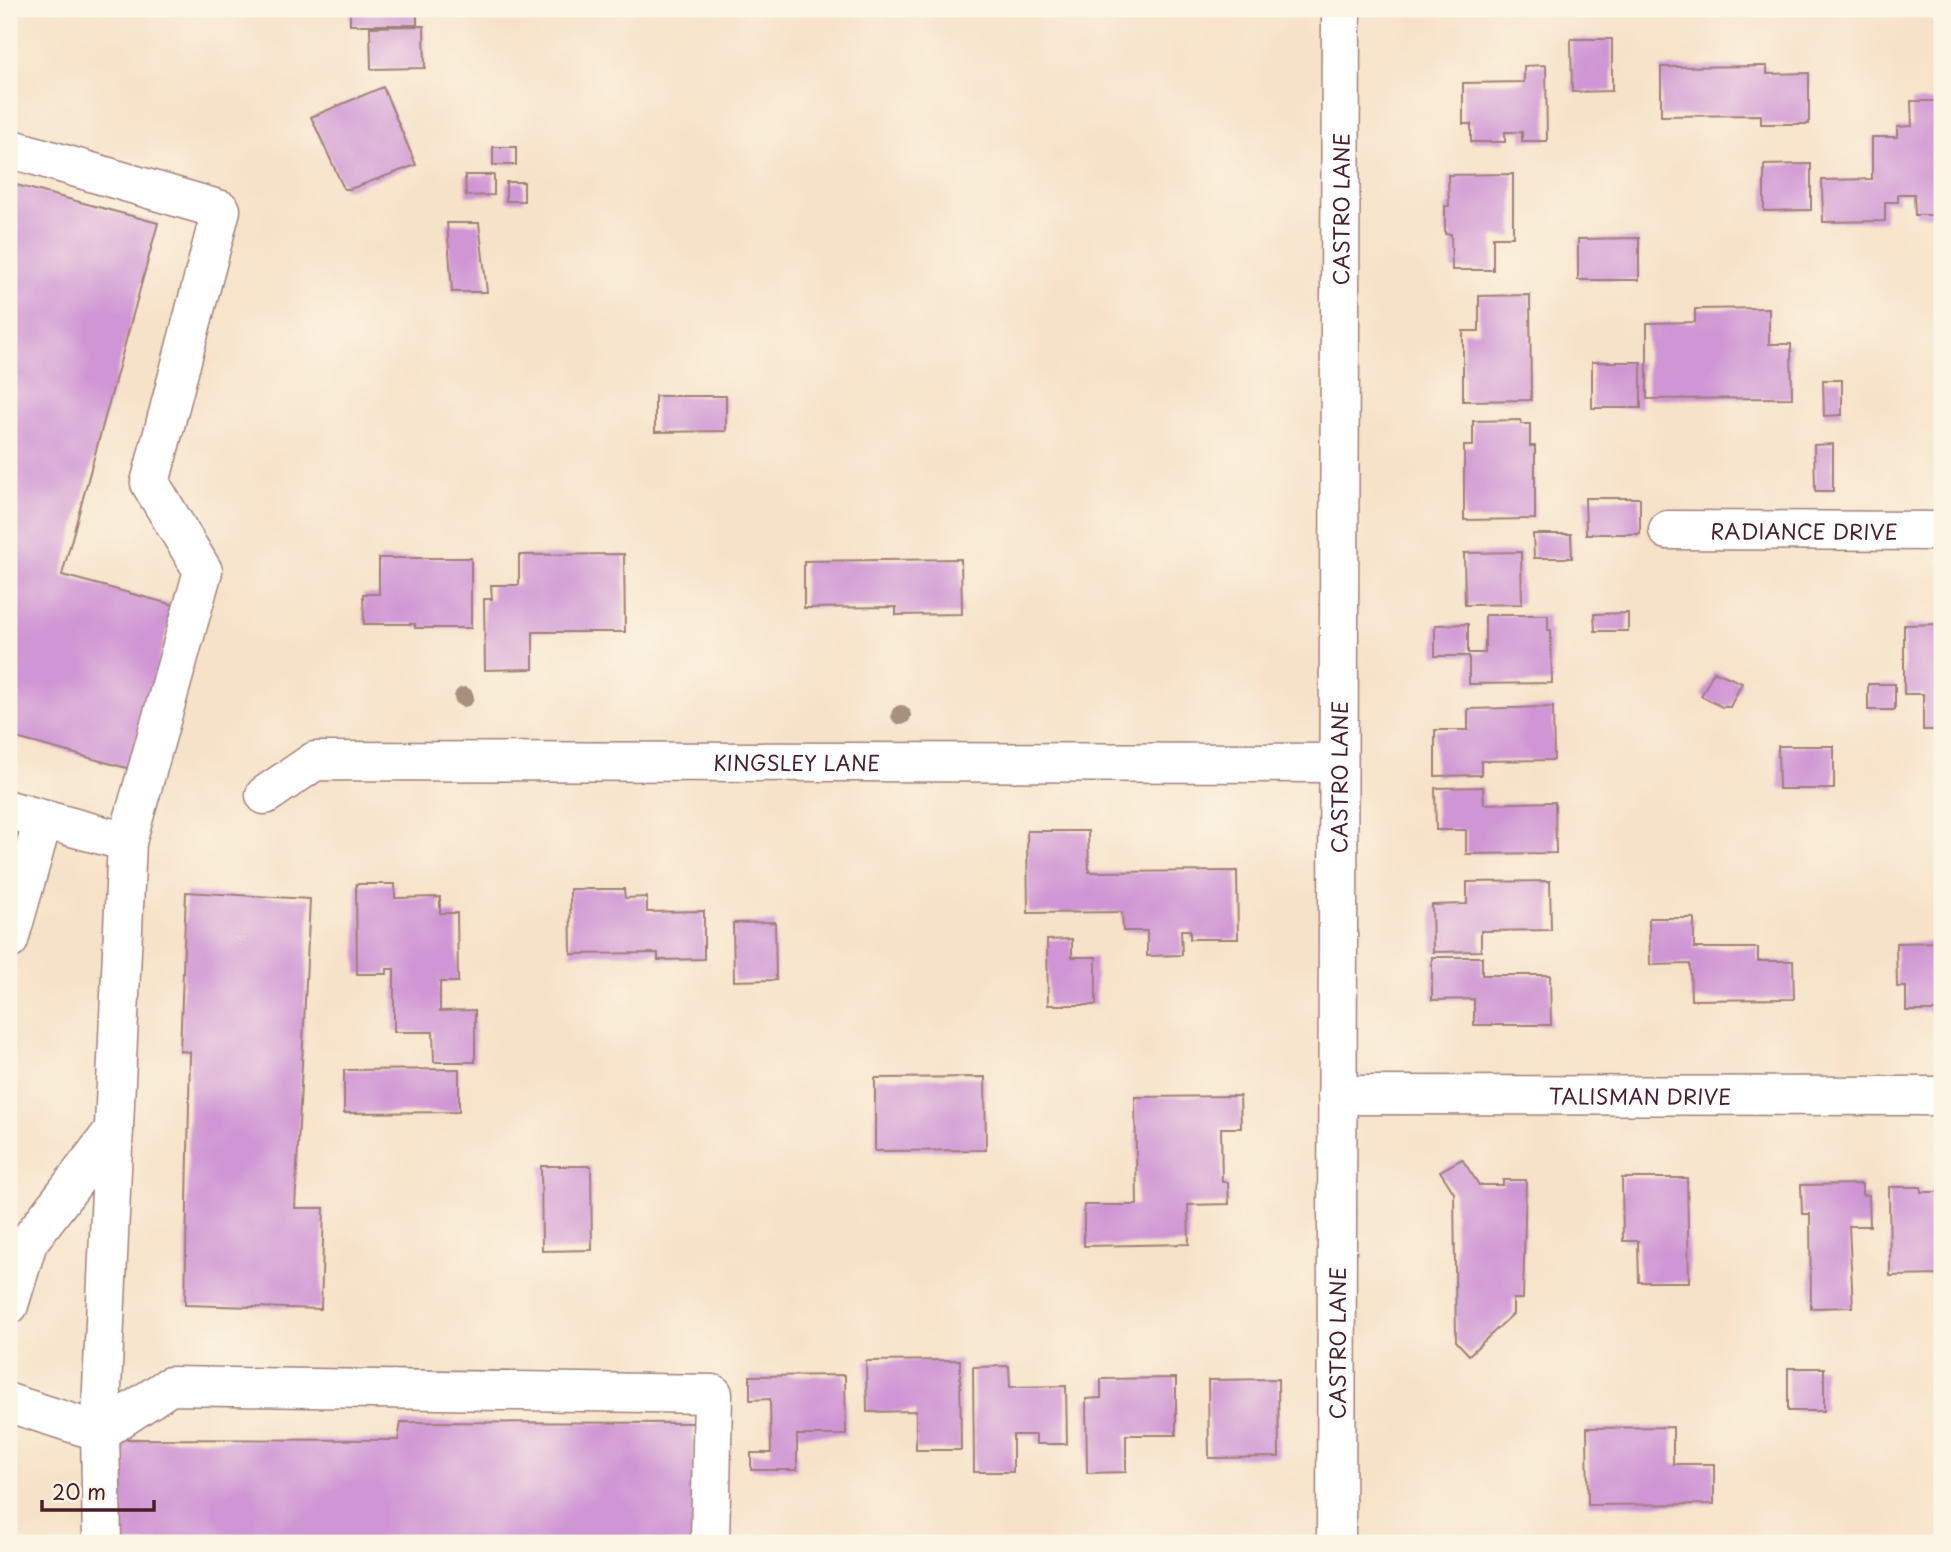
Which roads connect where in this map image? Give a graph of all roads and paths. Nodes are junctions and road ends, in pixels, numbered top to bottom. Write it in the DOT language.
graph roads {
  1 [pos="1341,9"];
  2 [pos="9,148"];
  3 [pos="1668,530"];
  4 [pos="1942,531"];
  5 [pos="1338,763"];
  6 [pos="265,795"];
  7 [pos="26,815"];
  8 [pos="127,842"];
  9 [pos="9,940"];
  10 [pos="1337,1095"];
  11 [pos="1942,1096"];
  12 [pos="114,1130"];
  13 [pos="9,1305"];
  14 [pos="9,1403"];
  15 [pos="100,1432"];
  16 [pos="102,1543"];
  17 [pos="710,1543"];
  18 [pos="1336,1543"];
  1 -- 5 [label="street, CASTRO LANE"];
  2 -- 8 [label="street"];
  3 -- 4 [label="street, RADIANCE DRIVE"];
  5 -- 6 [label="street, KINGSLEY LANE"];
  5 -- 10 [label="street, CASTRO LANE"];
  7 -- 8 [label="street"];
  7 -- 9 [label="street"];
  8 -- 12 [label="street"];
  10 -- 11 [label="street, TALISMAN DRIVE"];
  10 -- 18 [label="street, CASTRO LANE"];
  12 -- 13 [label="street"];
  12 -- 15 [label="street"];
  14 -- 15 [label="street"];
  15 -- 16 [label="street"];
  15 -- 17 [label="street"];
}
